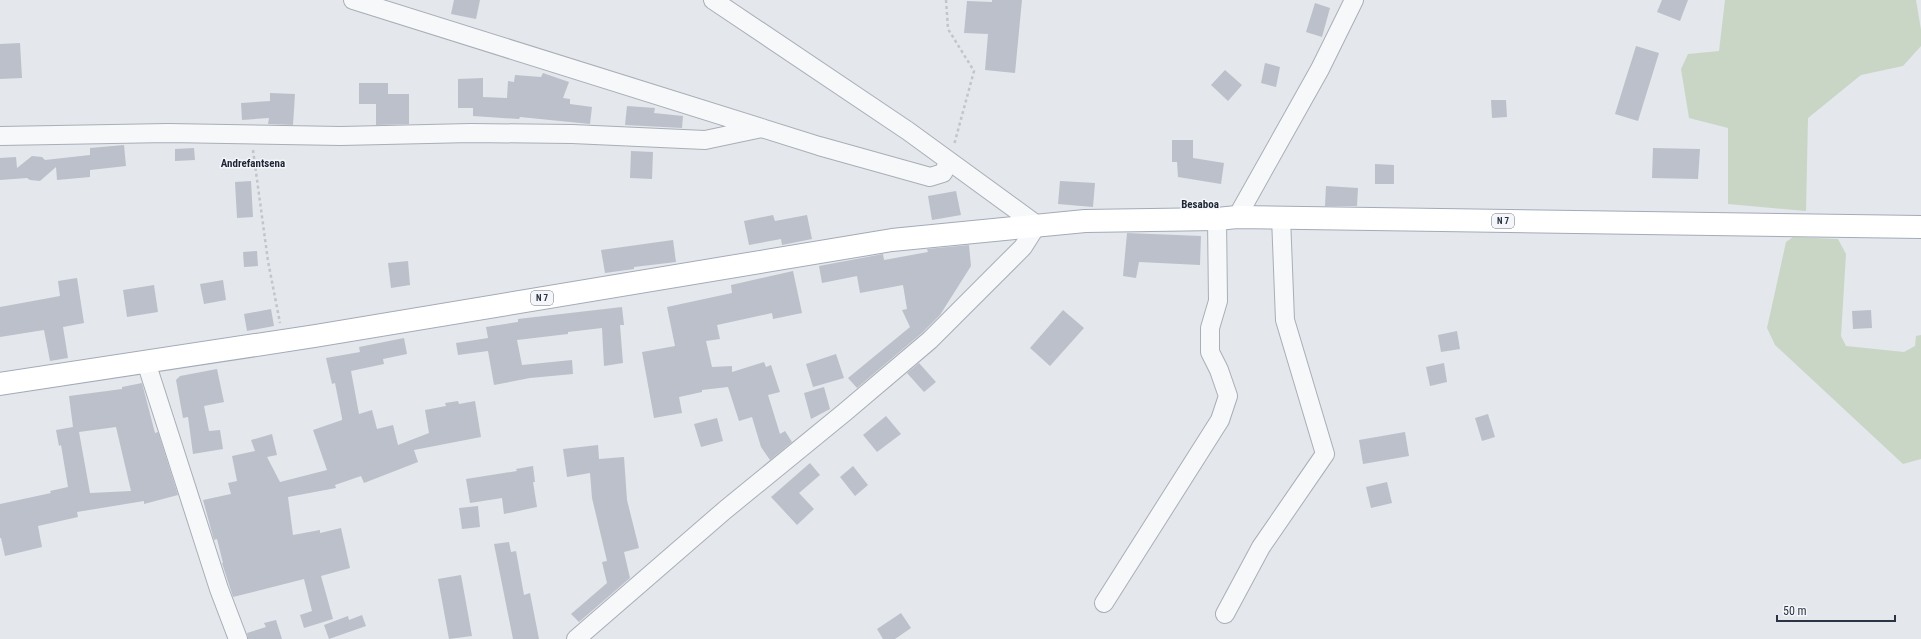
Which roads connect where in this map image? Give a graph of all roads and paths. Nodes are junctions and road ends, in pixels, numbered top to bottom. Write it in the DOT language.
graph roads {
  1 [pos="353,0"];
  2 [pos="713,0"];
  3 [pos="946,0"];
  4 [pos="1354,0"];
  5 [pos="762,128"];
  6 [pos="0,136"];
  7 [pos="251,136"];
  8 [pos="949,161"];
  9 [pos="1281,217"];
  10 [pos="1227,218"];
  11 [pos="1037,225"];
  12 [pos="1921,227"];
  13 [pos="284,341"];
  14 [pos="146,362"];
  15 [pos="0,384"];
  16 [pos="1104,603"];
  17 [pos="1225,614"];
  18 [pos="238,639"];
  19 [pos="576,639"];
  1 -- 5 [label="street"];
  2 -- 8 [label="street"];
  3 -- 8 [label="path"];
  4 -- 10 [label="street"];
  5 -- 7 [label="street"];
  5 -- 8 [label="street"];
  6 -- 7 [label="street"];
  7 -- 13 [label="path"];
  8 -- 11 [label="street"];
  9 -- 10 [label="main road, N 7"];
  9 -- 12 [label="main road, N 7"];
  9 -- 17 [label="street"];
  10 -- 11 [label="main road, N 7"];
  10 -- 16 [label="street"];
  11 -- 13 [label="main road, N 7"];
  11 -- 19 [label="street"];
  13 -- 14 [label="main road, N 7"];
  14 -- 15 [label="main road, N 7"];
  14 -- 18 [label="street"];
}
